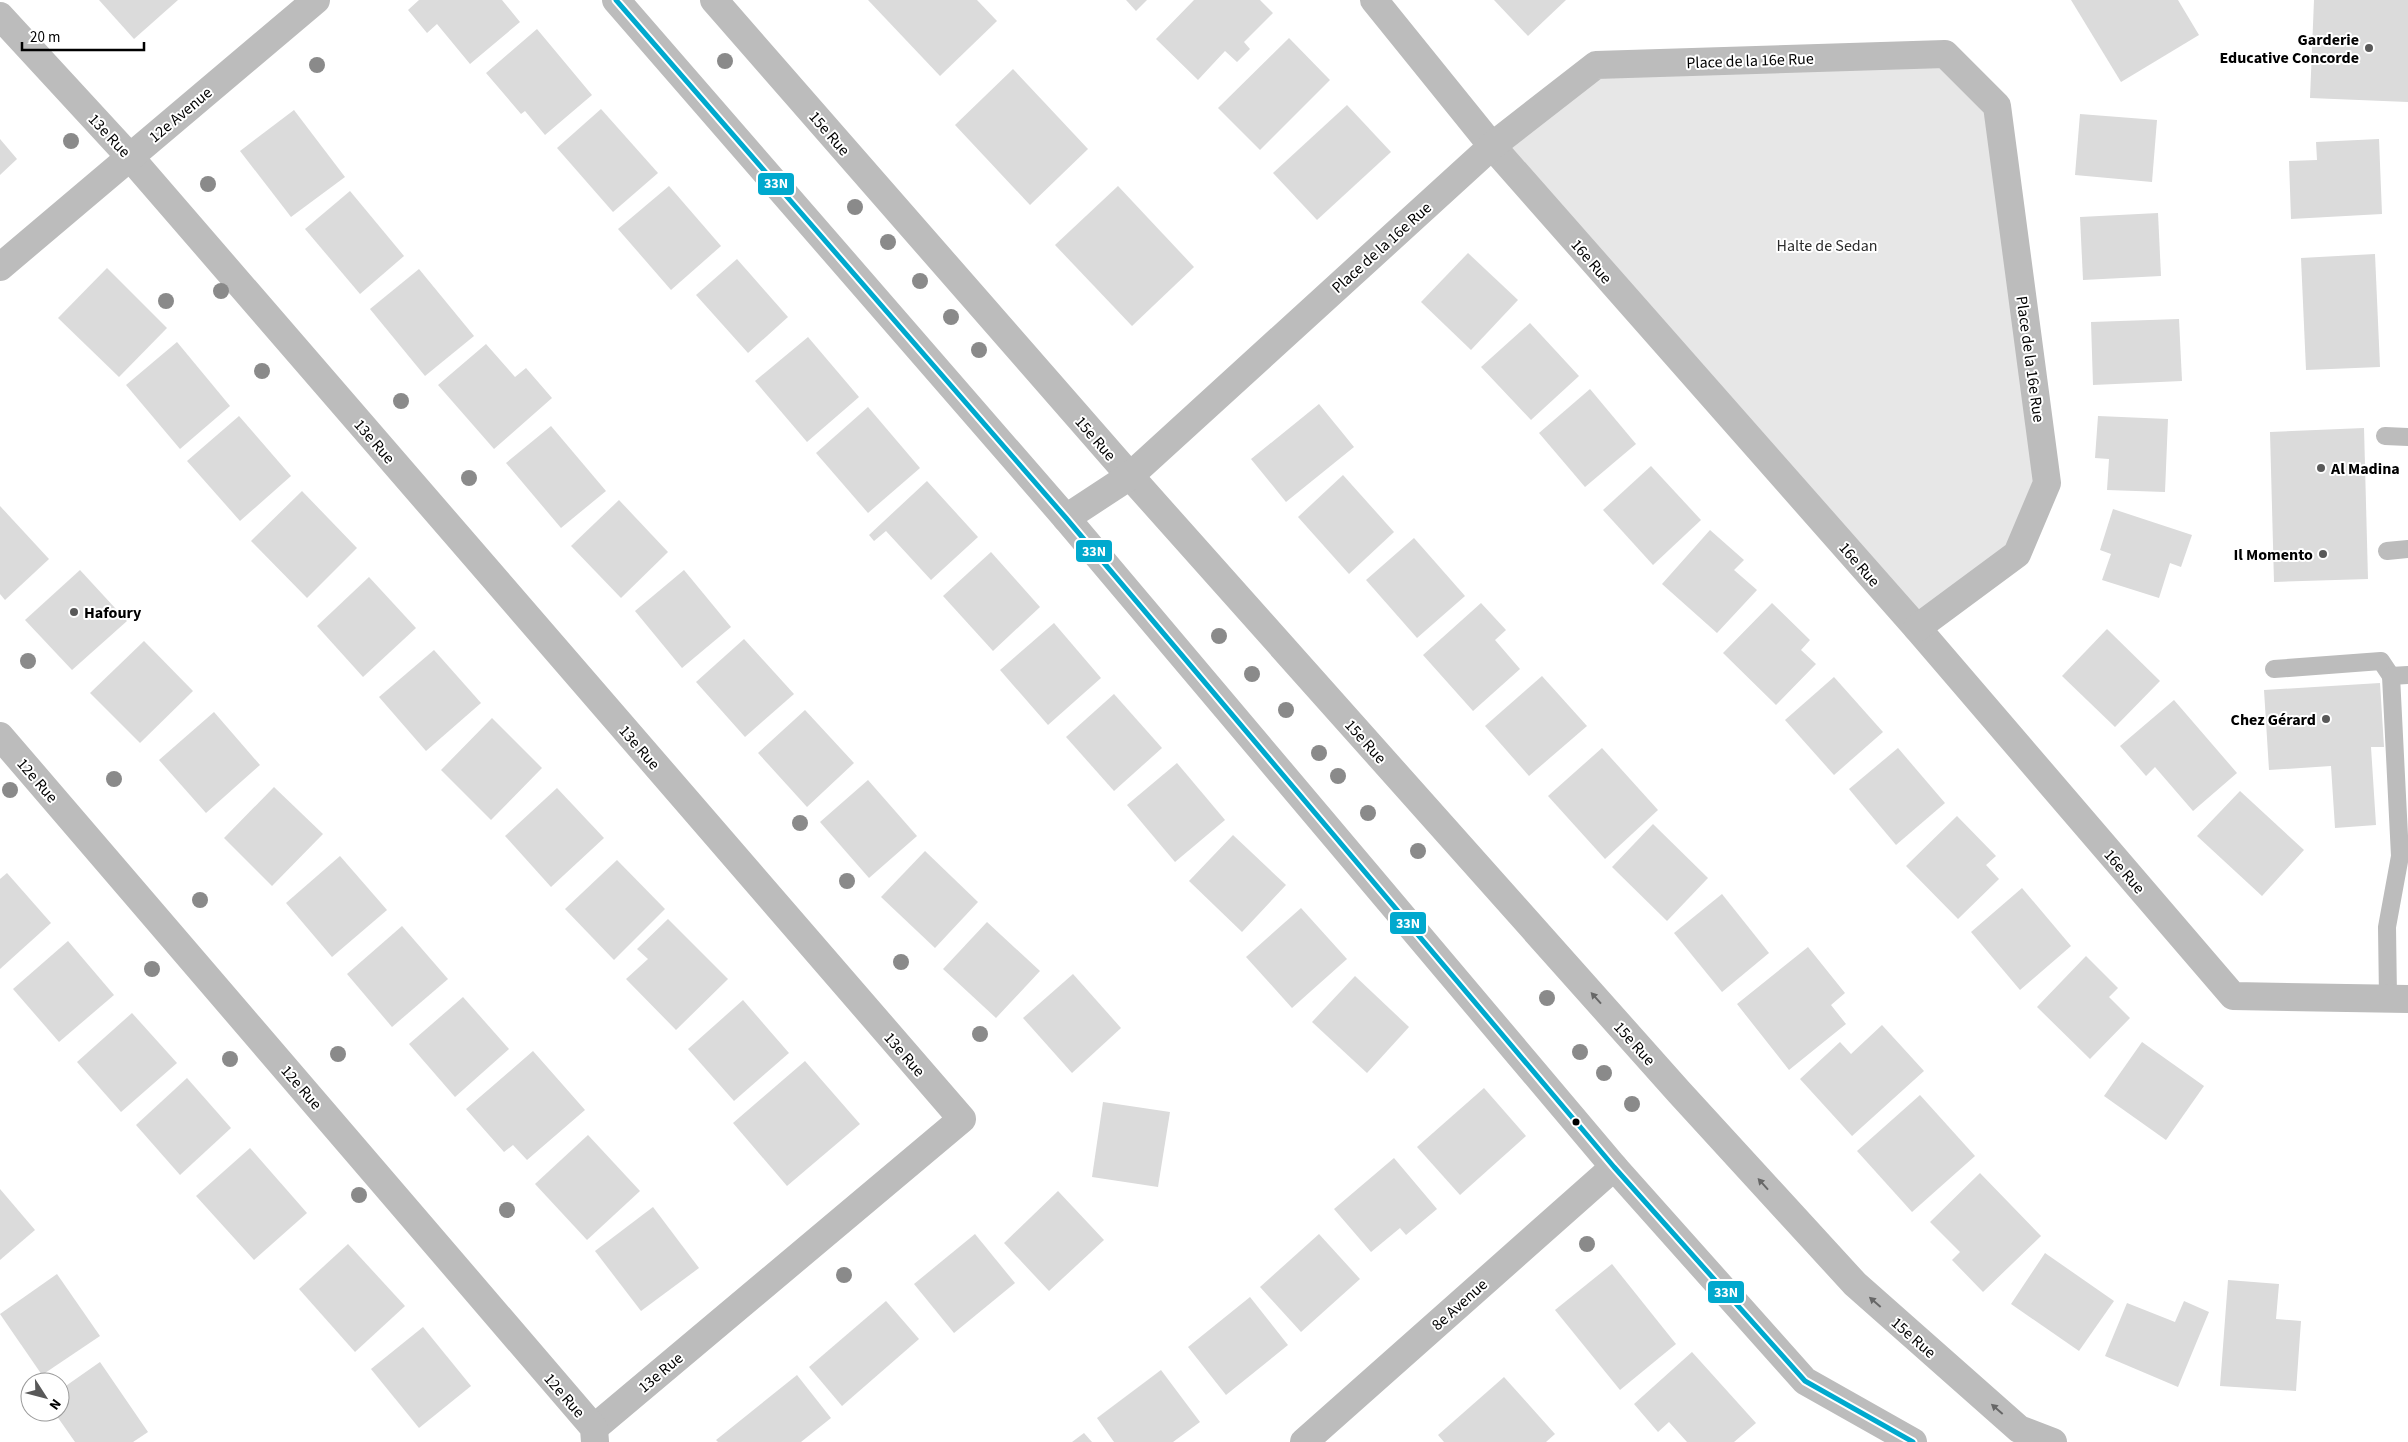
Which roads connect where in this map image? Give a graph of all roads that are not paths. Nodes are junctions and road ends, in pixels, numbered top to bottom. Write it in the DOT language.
graph roads {
  1 [pos="316,0"];
  2 [pos="616,0"];
  3 [pos="714,0"];
  4 [pos="1374,0"];
  5 [pos="0,16"];
  6 [pos="1492,146"];
  7 [pos="129,156"];
  8 [pos="0,267"];
  9 [pos="2385,436"];
  10 [pos="2408,437"];
  11 [pos="1130,476"];
  12 [pos="1066,518"];
  13 [pos="2408,549"];
  14 [pos="2387,551"];
  15 [pos="1916,628"];
  16 [pos="2274,669"];
  17 [pos="2400,676"];
  18 [pos="0,736"];
  19 [pos="2404,856"];
  20 [pos="2398,999"];
  21 [pos="1614,1167"];
  22 [pos="594,1435"];
  23 [pos="2014,1435"];
  24 [pos="1304,1442"];
  25 [pos="1913,1442"];
  26 [pos="2053,1442"];
  1 -- 7 [label="street, 12e Avenue"];
  2 -- 12 [label="street"];
  3 -- 11 [label="street, 15e Rue"];
  4 -- 6 [label="street, 16e Rue"];
  5 -- 7 [label="street, 13e Rue"];
  6 -- 11 [label="street, Place de la 16e Rue"];
  6 -- 15 [label="street, 16e Rue"];
  6 -- 15 [label="street, Place de la 16e Rue"];
  7 -- 8 [label="street, 12e Avenue"];
  7 -- 22 [label="street, 13e Rue"];
  9 -- 10 [label="lane"];
  11 -- 12 [label="street, Place de la 16e Rue"];
  23 -- 11 [label="street, 15e Rue, one-way"];
  12 -- 21 [label="street"];
  13 -- 14 [label="lane"];
  15 -- 20 [label="street, 16e Rue"];
  16 -- 17 [label="lane"];
  17 -- 19 [label="lane"];
  18 -- 22 [label="street, 12e Rue"];
  19 -- 20 [label="lane"];
  21 -- 24 [label="street, 8e Avenue"];
  21 -- 25 [label="street"];
  23 -- 26 [label="street, 15e Rue"];
}
